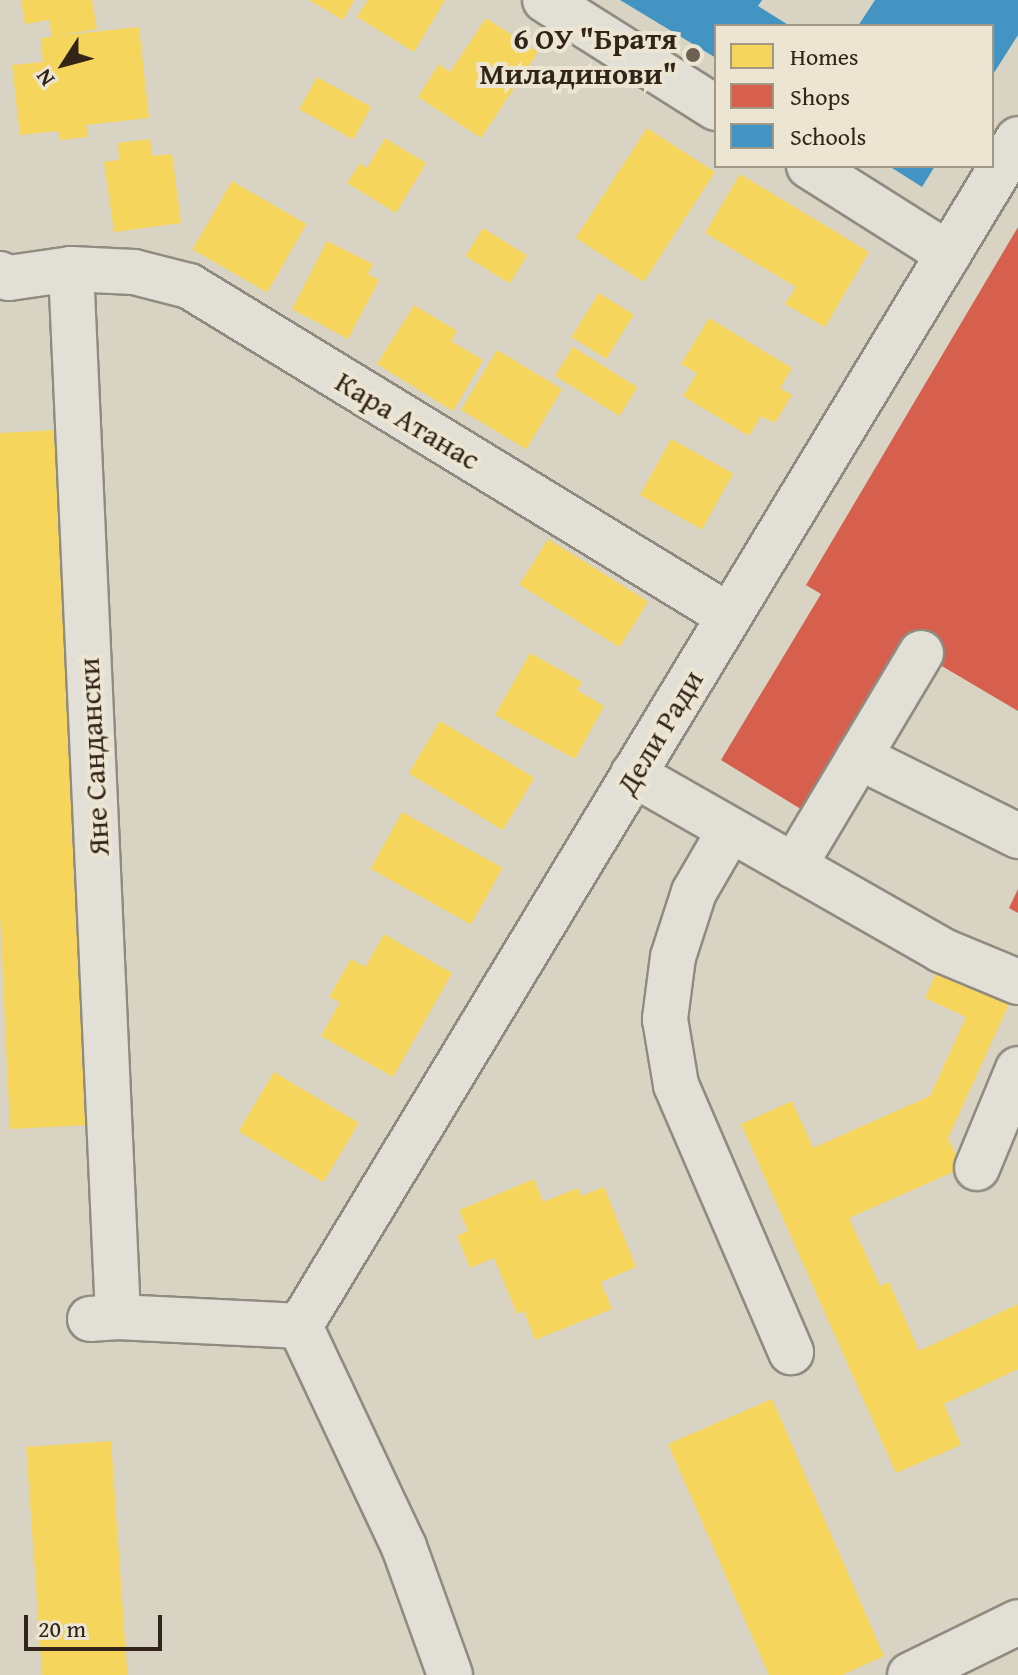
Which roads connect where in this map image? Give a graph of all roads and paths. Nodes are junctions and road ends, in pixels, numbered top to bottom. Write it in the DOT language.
graph roads {
  1 [pos="545,0"];
  2 [pos="714,107"];
  3 [pos="1018,139"];
  4 [pos="812,168"];
  5 [pos="948,254"];
  6 [pos="71,269"];
  7 [pos="0,274"];
  8 [pos="729,616"];
  9 [pos="921,653"];
  10 [pos="859,757"];
  11 [pos="633,774"];
  12 [pos="730,830"];
  13 [pos="1018,836"];
  14 [pos="794,866"];
  15 [pos="1018,982"];
  16 [pos="1018,1069"];
  17 [pos="977,1168"];
  18 [pos="300,1326"];
  19 [pos="791,1352"];
  20 [pos="1018,1622"];
  21 [pos="450,1675"];
  22 [pos="910,1675"];
  1 -- 2 [label="street"];
  3 -- 5 [label="street, Дели Ради"];
  4 -- 5 [label="street"];
  5 -- 8 [label="street, Дели Ради"];
  6 -- 7 [label="street"];
  6 -- 8 [label="street, Кара Атанас"];
  6 -- 18 [label="street, Яне Сандански"];
  8 -- 11 [label="street, Дели Ради"];
  9 -- 10 [label="street"];
  10 -- 13 [label="street"];
  10 -- 14 [label="street"];
  11 -- 12 [label="street"];
  11 -- 18 [label="street, Дели Ради"];
  12 -- 14 [label="street"];
  12 -- 19 [label="street"];
  14 -- 15 [label="street"];
  16 -- 17 [label="street"];
  18 -- 21 [label="street"];
  20 -- 22 [label="street"];
}
